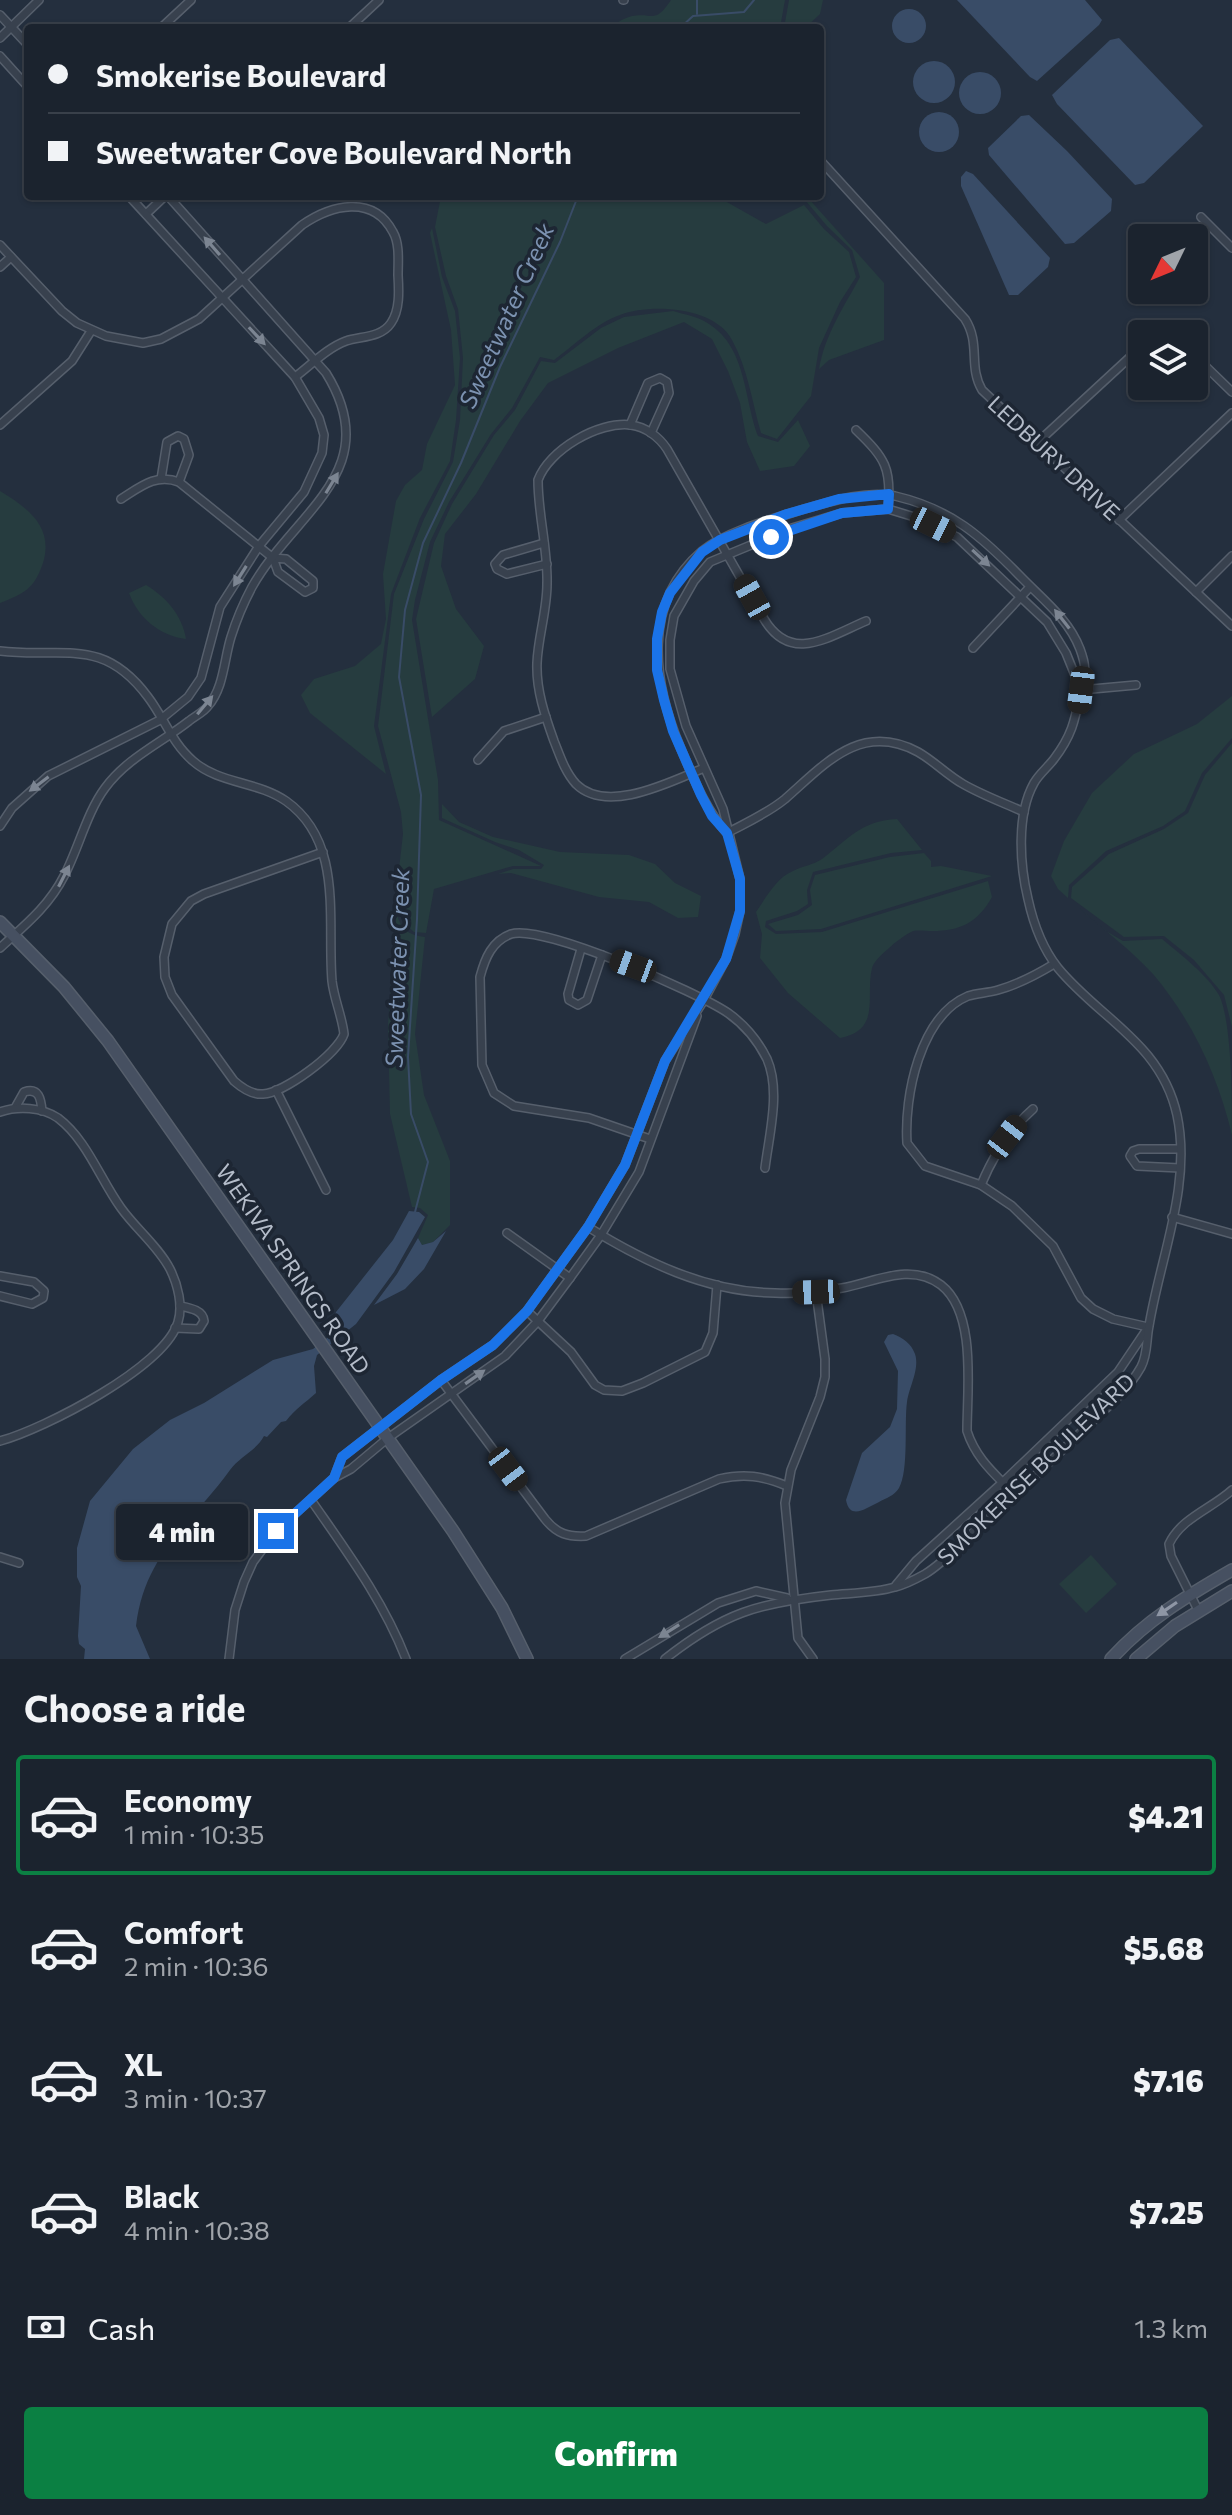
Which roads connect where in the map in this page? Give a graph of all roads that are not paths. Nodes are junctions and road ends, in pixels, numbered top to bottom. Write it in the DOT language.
graph roads {
  1 [pos="39,0"];
  2 [pos="191,0"];
  3 [pos="379,0"];
  4 [pos="0,15"];
  5 [pos="165,24"];
  6 [pos="353,24"];
  7 [pos="12,27"];
  8 [pos="0,38"];
  9 [pos="24,40"];
  10 [pos="0,56"];
  11 [pos="24,83"];
  12 [pos="824,164"];
  13 [pos="133,200"];
  14 [pos="162,200"];
  15 [pos="171,200"];
  16 [pos="359,200"];
  17 [pos="357,207"];
  18 [pos="146,214"];
  19 [pos="1201,217"];
  20 [pos="0,245"];
  21 [pos="1232,248"];
  22 [pos="11,257"];
  23 [pos="0,267"];
  24 [pos="242,280"];
  25 [pos="222,298"];
  26 [pos="91,331"];
  27 [pos="1128,359"];
  28 [pos="316,361"];
  29 [pos="1208,369"];
  30 [pos="295,377"];
  31 [pos="1232,392"];
  32 [pos="1232,413"];
  33 [pos="0,425"];
  34 [pos="630,425"];
  35 [pos="856,430"];
  36 [pos="651,433"];
  37 [pos="1038,442"];
  38 [pos="161,479"];
  39 [pos="179,482"];
  40 [pos="889,494"];
  41 [pos="121,499"];
  42 [pos="888,509"];
  43 [pos="1119,520"];
  44 [pos="720,540"];
  45 [pos="544,543"];
  46 [pos="259,546"];
  47 [pos="728,554"];
  48 [pos="1232,556"];
  49 [pos="273,558"];
  50 [pos="547,564"];
  51 [pos="1030,587"];
  52 [pos="1196,592"];
  53 [pos="1020,598"];
  54 [pos="866,621"];
  55 [pos="1232,626"];
  56 [pos="973,648"];
  57 [pos="0,651"];
  58 [pos="670,669"];
  59 [pos="657,670"];
  60 [pos="1136,685"];
  61 [pos="1081,690"];
  62 [pos="546,717"];
  63 [pos="160,720"];
  64 [pos="171,735"];
  65 [pos="478,760"];
  66 [pos="704,768"];
  67 [pos="691,773"];
  68 [pos="1024,812"];
  69 [pos="0,826"];
  70 [pos="727,833"];
  71 [pos="323,852"];
  72 [pos="0,922"];
  73 [pos="14,935"];
  74 [pos="0,948"];
  75 [pos="581,949"];
  76 [pos="602,955"];
  77 [pos="1054,964"];
  78 [pos="704,1000"];
  79 [pos="276,1090"];
  80 [pos="15,1108"];
  81 [pos="1033,1109"];
  82 [pos="42,1111"];
  83 [pos="0,1112"];
  84 [pos="636,1134"];
  85 [pos="650,1139"];
  86 [pos="1180,1149"];
  87 [pos="765,1168"];
  88 [pos="1180,1168"];
  89 [pos="981,1185"];
  90 [pos="326,1190"];
  91 [pos="1172,1217"];
  92 [pos="588,1227"];
  93 [pos="507,1233"];
  94 [pos="1232,1234"];
  95 [pos="601,1235"];
  96 [pos="557,1269"];
  97 [pos="0,1276"];
  98 [pos="570,1278"];
  99 [pos="717,1285"];
  100 [pos="816,1292"];
  101 [pos="0,1296"];
  102 [pos="180,1306"];
  103 [pos="527,1311"];
  104 [pos="538,1321"];
  105 [pos="1148,1327"];
  106 [pos="175,1328"];
  107 [pos="441,1380"];
  108 [pos="451,1394"];
  109 [pos="1089,1400"];
  110 [pos="1101,1413"];
  111 [pos="380,1425"];
  112 [pos="388,1438"];
  113 [pos="0,1441"];
  114 [pos="334,1478"];
  115 [pos="1003,1482"];
  116 [pos="787,1486"];
  117 [pos="1232,1490"];
  118 [pos="1015,1495"];
  119 [pos="311,1500"];
  120 [pos="0,1557"];
  121 [pos="19,1563"];
  122 [pos="1232,1570"];
  123 [pos="894,1588"];
  124 [pos="1232,1591"];
  125 [pos="1191,1594"];
  126 [pos="793,1599"];
  127 [pos="1199,1612"];
  128 [pos="699,1613"];
  129 [pos="708,1628"];
  130 [pos="229,1659"];
  131 [pos="406,1659"];
  132 [pos="527,1659"];
  133 [pos="625,1659"];
  134 [pos="665,1659"];
  135 [pos="813,1659"];
  136 [pos="1111,1659"];
  137 [pos="1136,1659"];
  1 -- 7 [label="street"];
  2 -- 5 [label="street"];
  3 -- 6 [label="street"];
  4 -- 7 [label="street"];
  7 -- 8 [label="street"];
  7 -- 9 [label="street"];
  10 -- 11 [label="street"];
  12 -- 37 [label="street, LEDBURY DRIVE"];
  13 -- 18 [label="street"];
  14 -- 18 [label="street"];
  24 -- 15 [label="street, one-way"];
  16 -- 17 [label="street"];
  17 -- 24 [label="street"];
  17 -- 28 [label="street"];
  18 -- 25 [label="street"];
  19 -- 21 [label="street"];
  20 -- 22 [label="street"];
  22 -- 23 [label="street"];
  22 -- 26 [label="street"];
  24 -- 25 [label="street"];
  24 -- 28 [label="street"];
  25 -- 26 [label="street"];
  25 -- 30 [label="street, one-way"];
  26 -- 33 [label="street"];
  27 -- 37 [label="street"];
  28 -- 30 [label="street"];
  49 -- 28 [label="street, one-way"];
  29 -- 31 [label="street"];
  30 -- 46 [label="street"];
  32 -- 43 [label="street"];
  34 -- 36 [label="street"];
  34 -- 36 [label="street"];
  34 -- 45 [label="street"];
  35 -- 40 [label="street"];
  36 -- 44 [label="street"];
  37 -- 43 [label="street, LEDBURY DRIVE"];
  38 -- 39 [label="street"];
  38 -- 39 [label="street"];
  38 -- 41 [label="street"];
  39 -- 46 [label="street"];
  40 -- 42 [label="street"];
  40 -- 44 [label="street, SMOKERISE BOULEVARD"];
  40 -- 51 [label="street, SMOKERISE BOULEVARD"];
  42 -- 47 [label="street"];
  42 -- 53 [label="street, one-way"];
  43 -- 52 [label="street, LEDBURY DRIVE"];
  44 -- 47 [label="street"];
  44 -- 59 [label="street"];
  45 -- 50 [label="street"];
  45 -- 50 [label="street"];
  46 -- 49 [label="street"];
  46 -- 63 [label="street, one-way"];
  47 -- 54 [label="street"];
  47 -- 58 [label="street"];
  48 -- 52 [label="street"];
  49 -- 49 [label="street"];
  64 -- 49 [label="street, one-way"];
  50 -- 62 [label="street"];
  51 -- 53 [label="street"];
  61 -- 51 [label="street, SMOKERISE BOULEVARD, one-way"];
  52 -- 55 [label="street, LEDBURY DRIVE"];
  53 -- 56 [label="street"];
  53 -- 61 [label="street"];
  57 -- 63 [label="street"];
  58 -- 59 [label="street"];
  58 -- 66 [label="street"];
  59 -- 67 [label="street"];
  60 -- 61 [label="street"];
  61 -- 68 [label="street, SMOKERISE BOULEVARD"];
  62 -- 65 [label="street"];
  62 -- 67 [label="street"];
  63 -- 64 [label="street"];
  63 -- 69 [label="street, one-way"];
  64 -- 71 [label="street"];
  73 -- 64 [label="street, one-way"];
  66 -- 67 [label="street"];
  66 -- 70 [label="street"];
  67 -- 70 [label="street"];
  68 -- 70 [label="street"];
  68 -- 77 [label="street, SMOKERISE BOULEVARD"];
  70 -- 78 [label="street"];
  71 -- 79 [label="street"];
  71 -- 79 [label="street"];
  72 -- 73 [label="main road, WEKIVA SPRINGS ROAD"];
  73 -- 74 [label="street"];
  73 -- 111 [label="main road, WEKIVA SPRINGS ROAD"];
  75 -- 76 [label="street"];
  75 -- 76 [label="street"];
  75 -- 84 [label="street"];
  76 -- 78 [label="street"];
  77 -- 86 [label="street, SMOKERISE BOULEVARD"];
  77 -- 89 [label="street"];
  78 -- 84 [label="street"];
  78 -- 85 [label="street"];
  78 -- 87 [label="street"];
  79 -- 90 [label="street"];
  80 -- 82 [label="street"];
  80 -- 82 [label="street"];
  80 -- 83 [label="street"];
  81 -- 89 [label="street"];
  82 -- 102 [label="street"];
  84 -- 85 [label="street"];
  84 -- 92 [label="street"];
  85 -- 95 [label="street"];
  86 -- 88 [label="street, SMOKERISE BOULEVARD"];
  86 -- 88 [label="street"];
  88 -- 91 [label="street, SMOKERISE BOULEVARD"];
  89 -- 105 [label="street"];
  91 -- 94 [label="street"];
  91 -- 105 [label="street, SMOKERISE BOULEVARD"];
  92 -- 95 [label="street"];
  92 -- 96 [label="street"];
  93 -- 96 [label="street"];
  95 -- 98 [label="street"];
  95 -- 99 [label="street"];
  96 -- 98 [label="street"];
  96 -- 103 [label="street"];
  97 -- 101 [label="street"];
  98 -- 104 [label="street"];
  99 -- 100 [label="street"];
  99 -- 104 [label="street"];
  100 -- 115 [label="street"];
  100 -- 116 [label="street"];
  102 -- 106 [label="street"];
  102 -- 106 [label="street"];
  103 -- 104 [label="street"];
  103 -- 107 [label="street"];
  108 -- 104 [label="street, one-way"];
  105 -- 109 [label="street, SMOKERISE BOULEVARD"];
  105 -- 110 [label="street, SMOKERISE BOULEVARD"];
  106 -- 113 [label="street"];
  107 -- 108 [label="street"];
  107 -- 111 [label="street"];
  108 -- 112 [label="street"];
  108 -- 116 [label="street"];
  109 -- 110 [label="street"];
  109 -- 115 [label="street, SMOKERISE BOULEVARD"];
  110 -- 118 [label="street, SMOKERISE BOULEVARD"];
  111 -- 112 [label="main road, WEKIVA SPRINGS ROAD"];
  111 -- 114 [label="street"];
  112 -- 114 [label="street"];
  112 -- 132 [label="main road, WEKIVA SPRINGS ROAD"];
  114 -- 119 [label="street"];
  115 -- 118 [label="street"];
  115 -- 123 [label="street, SMOKERISE BOULEVARD"];
  116 -- 126 [label="street"];
  117 -- 125 [label="street"];
  118 -- 123 [label="street, SMOKERISE BOULEVARD"];
  119 -- 130 [label="street"];
  119 -- 131 [label="street"];
  120 -- 121 [label="street"];
  122 -- 125 [label="main road"];
  123 -- 126 [label="street, SMOKERISE BOULEVARD"];
  124 -- 127 [label="main road"];
  125 -- 127 [label="street"];
  125 -- 136 [label="main road, one-way"];
  126 -- 128 [label="street, SMOKERISE BOULEVARD"];
  126 -- 129 [label="street, SMOKERISE BOULEVARD"];
  126 -- 135 [label="street"];
  127 -- 137 [label="main road"];
  128 -- 129 [label="street"];
  128 -- 133 [label="street, SMOKERISE BOULEVARD, one-way"];
  129 -- 134 [label="street, SMOKERISE BOULEVARD"];
}
